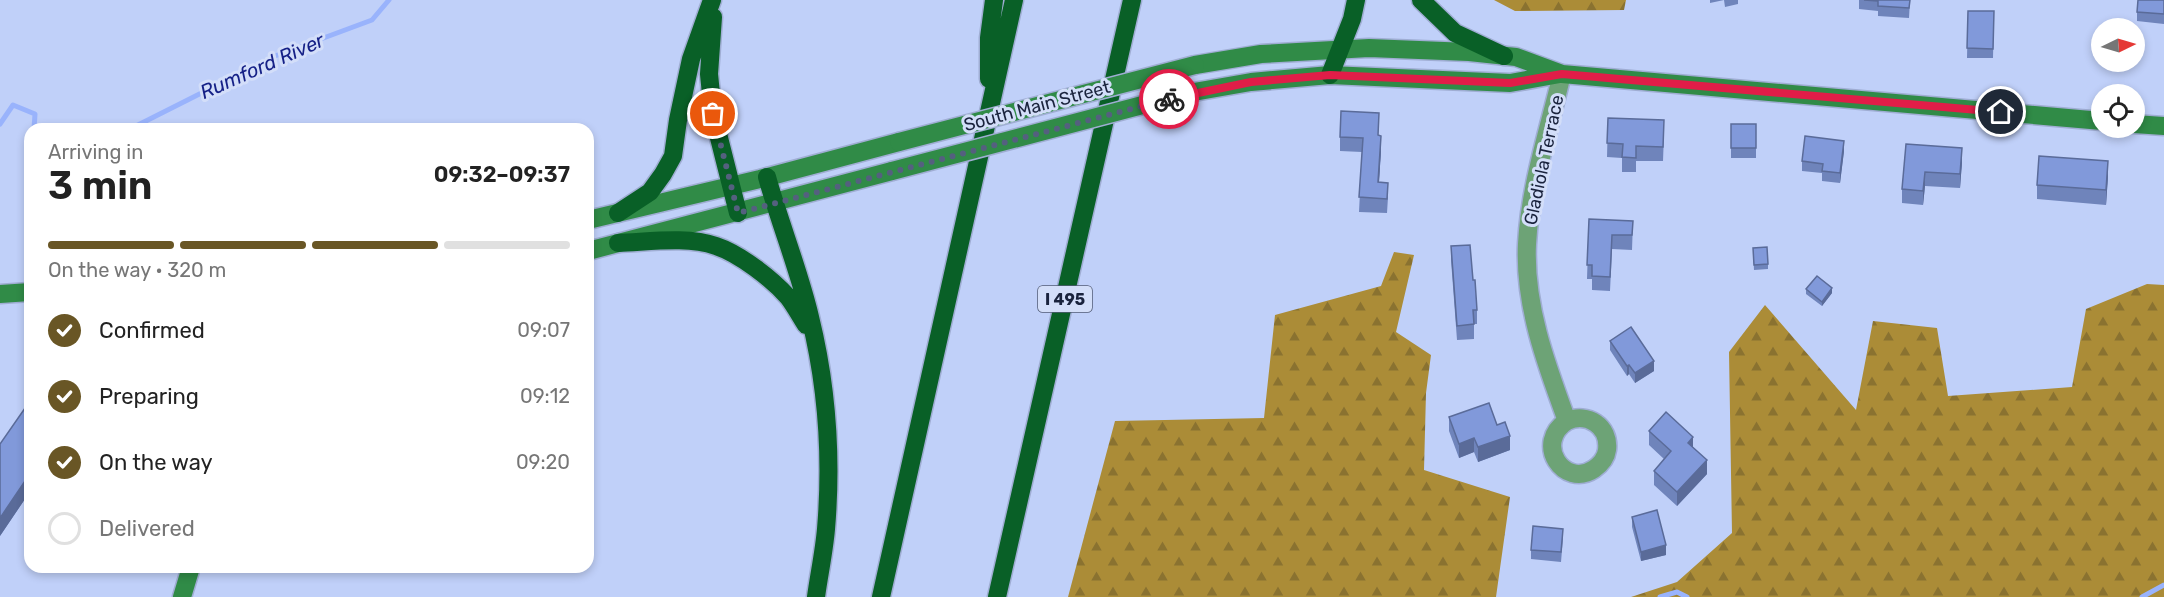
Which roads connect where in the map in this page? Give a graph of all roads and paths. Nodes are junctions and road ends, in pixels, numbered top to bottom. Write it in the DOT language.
graph roads {
  1 [pos="713,0"];
  2 [pos="994,0"];
  3 [pos="1014,0"];
  4 [pos="1132,0"];
  5 [pos="1356,0"];
  6 [pos="1421,0"];
  7 [pos="1341,50"];
  8 [pos="1504,56"];
  9 [pos="1562,74"];
  10 [pos="1330,75"];
  11 [pos="988,118"];
  12 [pos="2091,120"];
  13 [pos="2145,125"];
  14 [pos="2164,126"];
  15 [pos="767,177"];
  16 [pos="731,186"];
  17 [pos="774,203"];
  18 [pos="618,213"];
  19 [pos="738,213"];
  20 [pos="594,219"];
  21 [pos="618,243"];
  22 [pos="594,249"];
  23 [pos="24,292"];
  24 [pos="0,294"];
  25 [pos="814,338"];
  26 [pos="1567,421"];
  27 [pos="189,573"];
  28 [pos="183,597"];
  29 [pos="816,597"];
  30 [pos="881,597"];
  31 [pos="997,597"];
  1 -- 16 [label="highway"];
  1 -- 18 [label="highway"];
  2 -- 11 [label="highway"];
  3 -- 11 [label="highway"];
  4 -- 31 [label="highway, I 495"];
  5 -- 7 [label="highway"];
  6 -- 8 [label="highway"];
  7 -- 8 [label="main road, South Main Street"];
  7 -- 10 [label="highway"];
  7 -- 15 [label="main road, South Main Street, bridge"];
  8 -- 9 [label="main road, South Main Street"];
  9 -- 10 [label="main road, South Main Street"];
  9 -- 12 [label="main road, South Main Street"];
  9 -- 26 [label="street, Gladiola Terrace"];
  10 -- 17 [label="main road, South Main Street, bridge"];
  11 -- 30 [label="highway"];
  13 -- 14 [label="main road"];
  15 -- 16 [label="main road, South Main Street"];
  15 -- 17 [label="highway"];
  16 -- 18 [label="main road, South Main Street"];
  16 -- 19 [label="highway"];
  17 -- 19 [label="main road, South Main Street"];
  17 -- 25 [label="highway"];
  18 -- 20 [label="main road, South Main Street"];
  19 -- 21 [label="main road, South Main Street"];
  21 -- 22 [label="main road, South Main Street"];
  21 -- 25 [label="highway"];
  23 -- 24 [label="main road"];
  25 -- 29 [label="highway"];
  27 -- 28 [label="main road"];
}
